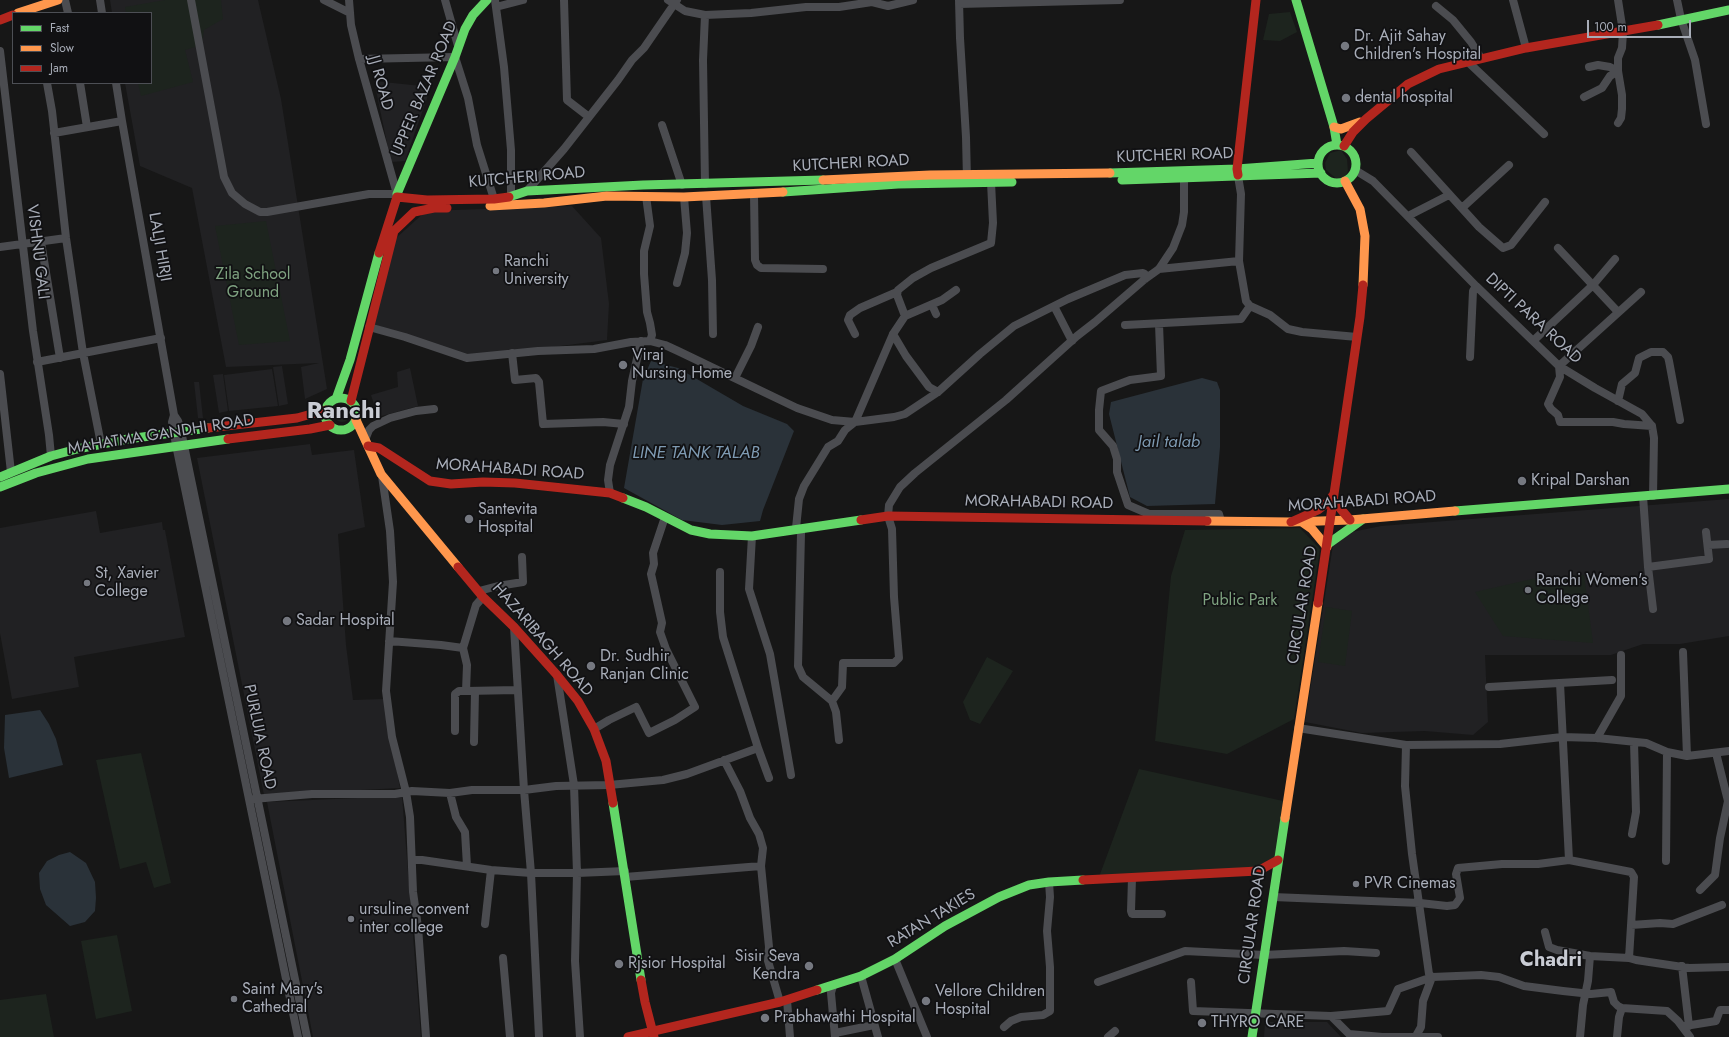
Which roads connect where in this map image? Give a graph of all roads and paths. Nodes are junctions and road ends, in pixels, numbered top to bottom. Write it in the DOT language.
graph roads {
  1 [pos="58,0"];
  2 [pos="65,0"];
  3 [pos="100,0"];
  4 [pos="191,0"];
  5 [pos="324,0"];
  6 [pos="349,0"];
  7 [pos="444,0"];
  8 [pos="487,0"];
  9 [pos="523,0"];
  10 [pos="564,0"];
  11 [pos="913,0"];
  12 [pos="1120,0"];
  13 [pos="1256,0"];
  14 [pos="1296,0"];
  15 [pos="1513,0"];
  16 [pos="1618,0"];
  17 [pos="1676,0"];
  18 [pos="672,1"];
  19 [pos="959,2"];
  20 [pos="495,3"];
  21 [pos="827,3"];
  22 [pos="888,3"];
  23 [pos="1436,6"];
  24 [pos="33,10"];
  25 [pos="1729,10"];
  26 [pos="23,12"];
  27 [pos="68,12"];
  28 [pos="102,12"];
  29 [pos="350,13"];
  30 [pos="12,15"];
  31 [pos="705,15"];
  32 [pos="1681,19"];
  33 [pos="0,20"];
  34 [pos="1623,32"];
  35 [pos="458,46"];
  36 [pos="1526,48"];
  37 [pos="0,51"];
  38 [pos="455,57"];
  39 [pos="1481,58"];
  40 [pos="359,59"];
  41 [pos="1467,61"];
  42 [pos="1589,67"];
  43 [pos="1618,71"];
  44 [pos="47,84"];
  45 [pos="80,84"];
  46 [pos="116,84"];
  47 [pos="1584,97"];
  48 [pos="589,117"];
  49 [pos="1366,119"];
  50 [pos="122,121"];
  51 [pos="1618,124"];
  52 [pos="1706,124"];
  53 [pos="662,125"];
  54 [pos="87,127"];
  55 [pos="1334,127"];
  56 [pos="54,133"];
  57 [pos="1544,134"];
  58 [pos="1341,146"];
  59 [pos="1411,152"];
  60 [pos="1318,163"];
  61 [pos="1509,165"];
  62 [pos="1355,170"];
  63 [pos="1238,172"];
  64 [pos="1321,172"];
  65 [pos="967,179"];
  66 [pos="1184,179"];
  67 [pos="1345,181"];
  68 [pos="991,182"];
  69 [pos="705,184"];
  70 [pos="682,185"];
  71 [pos="527,191"];
  72 [pos="754,194"];
  73 [pos="1449,195"];
  74 [pos="398,196"];
  75 [pos="646,196"];
  76 [pos="706,196"];
  77 [pos="511,197"];
  78 [pos="684,197"];
  79 [pos="494,199"];
  80 [pos="1545,202"];
  81 [pos="1462,208"];
  82 [pos="1408,216"];
  83 [pos="66,238"];
  84 [pos="41,242"];
  85 [pos="22,244"];
  86 [pos="0,247"];
  87 [pos="1558,248"];
  88 [pos="1615,259"];
  89 [pos="1239,261"];
  90 [pos="823,269"];
  91 [pos="1159,269"];
  92 [pos="1145,279"];
  93 [pos="677,283"];
  94 [pos="1593,284"];
  95 [pos="1476,286"];
  96 [pos="956,290"];
  97 [pos="897,292"];
  98 [pos="1641,292"];
  99 [pos="932,305"];
  100 [pos="1054,306"];
  101 [pos="1250,306"];
  102 [pos="1618,312"];
  103 [pos="936,314"];
  104 [pos="905,316"];
  105 [pos="1160,324"];
  106 [pos="1125,325"];
  107 [pos="369,327"];
  108 [pos="758,327"];
  109 [pos="713,334"];
  110 [pos="855,334"];
  111 [pos="893,334"];
  112 [pos="1357,337"];
  113 [pos="161,338"];
  114 [pos="641,341"];
  115 [pos="650,341"];
  116 [pos="1072,341"];
  117 [pos="1533,341"];
  118 [pos="83,353"];
  119 [pos="512,353"];
  120 [pos="1470,357"];
  121 [pos="60,358"];
  122 [pos="37,362"];
  123 [pos="1559,366"];
  124 [pos="0,374"];
  125 [pos="735,378"];
  126 [pos="938,392"];
  127 [pos="336,399"];
  128 [pos="350,401"];
  129 [pos="1618,401"];
  130 [pos="434,409"];
  131 [pos="326,410"];
  132 [pos="356,420"];
  133 [pos="1680,420"];
  134 [pos="856,422"];
  135 [pos="624,424"];
  136 [pos="330,425"];
  137 [pos="1652,426"];
  138 [pos="345,429"];
  139 [pos="177,432"];
  140 [pos="365,441"];
  141 [pos="101,444"];
  142 [pos="179,444"];
  143 [pos="50,456"];
  144 [pos="11,472"];
  145 [pos="381,474"];
  146 [pos="0,477"];
  147 [pos="0,487"];
  148 [pos="1729,489"];
  149 [pos="610,493"];
  150 [pos="1642,496"];
  151 [pos="1653,496"];
  152 [pos="1334,497"];
  153 [pos="888,516"];
  154 [pos="665,517"];
  155 [pos="1363,519"];
  156 [pos="1350,520"];
  157 [pos="1221,521"];
  158 [pos="1331,521"];
  159 [pos="1291,522"];
  160 [pos="1302,522"];
  161 [pos="796,528"];
  162 [pos="1706,532"];
  163 [pos="752,536"];
  164 [pos="1727,544"];
  165 [pos="1328,545"];
  166 [pos="1708,545"];
  167 [pos="522,557"];
  168 [pos="1648,567"];
  169 [pos="720,572"];
  170 [pos="481,594"];
  171 [pos="1654,609"];
  172 [pos="514,627"];
  173 [pos="389,641"];
  174 [pos="463,648"];
  175 [pos="1683,652"];
  176 [pos="1621,655"];
  177 [pos="557,676"];
  178 [pos="1612,680"];
  179 [pos="1560,684"];
  180 [pos="1490,687"];
  181 [pos="517,690"];
  182 [pos="466,691"];
  183 [pos="476,691"];
  184 [pos="832,701"];
  185 [pos="1298,728"];
  186 [pos="594,729"];
  187 [pos="455,731"];
  188 [pos="1562,737"];
  189 [pos="1597,738"];
  190 [pos="839,740"];
  191 [pos="474,742"];
  192 [pos="1634,742"];
  193 [pos="1406,745"];
  194 [pos="758,748"];
  195 [pos="1729,751"];
  196 [pos="1667,752"];
  197 [pos="1716,753"];
  198 [pos="1687,756"];
  199 [pos="724,760"];
  200 [pos="790,775"];
  201 [pos="769,778"];
  202 [pos="574,785"];
  203 [pos="609,785"];
  204 [pos="524,790"];
  205 [pos="406,792"];
  206 [pos="450,793"];
  207 [pos="254,799"];
  208 [pos="1729,801"];
  209 [pos="1632,834"];
  210 [pos="412,860"];
  211 [pos="1278,860"];
  212 [pos="1568,860"];
  213 [pos="1666,861"];
  214 [pos="467,866"];
  215 [pos="761,866"];
  216 [pos="491,870"];
  217 [pos="1258,871"];
  218 [pos="531,873"];
  219 [pos="577,873"];
  220 [pos="625,874"];
  221 [pos="1132,878"];
  222 [pos="1275,880"];
  223 [pos="1049,882"];
  224 [pos="1700,890"];
  225 [pos="1273,897"];
  226 [pos="1420,903"];
  227 [pos="1722,905"];
  228 [pos="1162,914"];
  229 [pos="485,924"];
  230 [pos="1631,925"];
  231 [pos="1545,932"];
  232 [pos="1376,954"];
  233 [pos="1264,955"];
  234 [pos="1590,956"];
  235 [pos="503,958"];
  236 [pos="1629,958"];
  237 [pos="895,959"];
  238 [pos="1682,966"];
  239 [pos="1729,966"];
  240 [pos="1431,975"];
  241 [pos="861,976"];
  242 [pos="1098,982"];
  243 [pos="1191,982"];
  244 [pos="833,986"];
  245 [pos="1586,994"];
  246 [pos="784,1001"];
  247 [pos="1622,1008"];
  248 [pos="1729,1010"];
  249 [pos="1255,1014"];
  250 [pos="1332,1016"];
  251 [pos="874,1024"];
  252 [pos="1686,1026"];
  253 [pos="1004,1027"];
  254 [pos="1115,1031"];
  255 [pos="653,1034"];
  256 [pos="835,1035"];
  257 [pos="1416,1036"];
  258 [pos="298,1037"];
  259 [pos="307,1037"];
  260 [pos="426,1037"];
  261 [pos="510,1037"];
  262 [pos="539,1037"];
  263 [pos="580,1037"];
  264 [pos="628,1037"];
  265 [pos="790,1037"];
  266 [pos="878,1037"];
  267 [pos="927,1037"];
  268 [pos="1108,1037"];
  269 [pos="1252,1037"];
  270 [pos="1438,1037"];
  271 [pos="1580,1037"];
  272 [pos="1617,1037"];
  273 [pos="1690,1037"];
  1 -- 24 [label="main road"];
  2 -- 27 [label="street"];
  3 -- 28 [label="street"];
  4 -- 74 [label="street"];
  5 -- 29 [label="street"];
  6 -- 29 [label="street, JJ ROAD"];
  7 -- 35 [label="street"];
  8 -- 35 [label="main road, UPPER BAZAR ROAD"];
  9 -- 20 [label="street"];
  10 -- 48 [label="street"];
  11 -- 22 [label="street"];
  12 -- 19 [label="street"];
  13 -- 63 [label="main road"];
  14 -- 55 [label="main road"];
  15 -- 36 [label="street"];
  16 -- 34 [label="street"];
  17 -- 32 [label="street"];
  18 -- 31 [label="street"];
  18 -- 48 [label="street"];
  19 -- 65 [label="street"];
  20 -- 77 [label="street"];
  21 -- 22 [label="street"];
  21 -- 31 [label="street"];
  23 -- 39 [label="street"];
  24 -- 26 [label="main road"];
  25 -- 32 [label="main road"];
  29 -- 40 [label="street, JJ ROAD"];
  30 -- 33 [label="main road"];
  31 -- 69 [label="street"];
  32 -- 34 [label="main road"];
  32 -- 52 [label="street"];
  34 -- 36 [label="main road"];
  34 -- 43 [label="street"];
  35 -- 38 [label="main road, UPPER BAZAR ROAD"];
  36 -- 39 [label="main road"];
  37 -- 85 [label="street, VISHNU GALI"];
  38 -- 40 [label="street"];
  38 -- 74 [label="main road, UPPER BAZAR ROAD"];
  38 -- 79 [label="street"];
  39 -- 41 [label="main road"];
  40 -- 74 [label="street, JJ ROAD"];
  41 -- 49 [label="main road"];
  41 -- 57 [label="street"];
  42 -- 43 [label="street"];
  43 -- 47 [label="street"];
  43 -- 51 [label="street"];
  44 -- 56 [label="street"];
  45 -- 54 [label="street"];
  46 -- 50 [label="street, LALJI HIRJI"];
  48 -- 71 [label="street"];
  49 -- 55 [label="main road"];
  49 -- 58 [label="main road"];
  50 -- 54 [label="street"];
  50 -- 113 [label="street, LALJI HIRJI"];
  53 -- 70 [label="street"];
  54 -- 56 [label="street"];
  55 -- 58 [label="main road"];
  56 -- 83 [label="street"];
  58 -- 60 [label="main road"];
  58 -- 62 [label="main road"];
  59 -- 73 [label="street"];
  60 -- 63 [label="main road, KUTCHERI ROAD"];
  60 -- 64 [label="main road"];
  61 -- 81 [label="street"];
  62 -- 67 [label="main road"];
  62 -- 82 [label="street, DIPTI PARA ROAD"];
  63 -- 64 [label="main road"];
  63 -- 65 [label="main road, KUTCHERI ROAD"];
  63 -- 66 [label="main road"];
  63 -- 89 [label="street"];
  64 -- 67 [label="main road"];
  65 -- 68 [label="main road"];
  65 -- 69 [label="main road, KUTCHERI ROAD"];
  65 -- 72 [label="main road"];
  66 -- 68 [label="main road"];
  66 -- 91 [label="street"];
  67 -- 112 [label="main road, CIRCULAR ROAD"];
  68 -- 97 [label="street"];
  69 -- 70 [label="main road, KUTCHERI ROAD"];
  70 -- 71 [label="main road, KUTCHERI ROAD"];
  71 -- 77 [label="main road, KUTCHERI ROAD"];
  72 -- 76 [label="main road"];
  72 -- 90 [label="street"];
  73 -- 81 [label="street"];
  73 -- 82 [label="street"];
  74 -- 79 [label="main road, KUTCHERI ROAD"];
  74 -- 127 [label="main road"];
  75 -- 78 [label="main road"];
  75 -- 107 [label="main road"];
  75 -- 115 [label="street"];
  76 -- 78 [label="main road"];
  76 -- 109 [label="street"];
  77 -- 79 [label="main road, KUTCHERI ROAD"];
  78 -- 93 [label="street"];
  80 -- 81 [label="street"];
  82 -- 95 [label="street, DIPTI PARA ROAD"];
  83 -- 84 [label="street"];
  83 -- 118 [label="street"];
  84 -- 85 [label="street"];
  84 -- 121 [label="street"];
  85 -- 86 [label="street"];
  85 -- 122 [label="street, VISHNU GALI"];
  87 -- 94 [label="street"];
  88 -- 94 [label="street"];
  89 -- 91 [label="street"];
  89 -- 101 [label="street"];
  91 -- 92 [label="street"];
  92 -- 100 [label="street"];
  92 -- 116 [label="street"];
  94 -- 102 [label="street"];
  94 -- 117 [label="street"];
  95 -- 117 [label="street, DIPTI PARA ROAD"];
  95 -- 120 [label="street"];
  96 -- 99 [label="street"];
  97 -- 104 [label="street"];
  97 -- 110 [label="street"];
  98 -- 102 [label="street"];
  99 -- 103 [label="street"];
  99 -- 104 [label="street"];
  100 -- 116 [label="street"];
  100 -- 126 [label="street"];
  101 -- 105 [label="street"];
  101 -- 112 [label="street"];
  102 -- 123 [label="street"];
  104 -- 111 [label="street"];
  105 -- 106 [label="street"];
  105 -- 157 [label="street"];
  107 -- 119 [label="street"];
  107 -- 128 [label="main road"];
  108 -- 125 [label="street"];
  111 -- 126 [label="street"];
  111 -- 134 [label="street"];
  112 -- 152 [label="main road, CIRCULAR ROAD"];
  113 -- 118 [label="street"];
  113 -- 139 [label="street, LALJI HIRJI"];
  114 -- 115 [label="street"];
  114 -- 119 [label="street"];
  114 -- 135 [label="street"];
  115 -- 125 [label="street"];
  116 -- 153 [label="street"];
  117 -- 123 [label="street, DIPTI PARA ROAD"];
  118 -- 121 [label="street"];
  118 -- 141 [label="street"];
  119 -- 135 [label="street"];
  121 -- 122 [label="street"];
  122 -- 143 [label="street, VISHNU GALI"];
  123 -- 129 [label="street, DIPTI PARA ROAD"];
  123 -- 137 [label="street"];
  124 -- 144 [label="street"];
  125 -- 134 [label="street"];
  126 -- 134 [label="street"];
  127 -- 128 [label="main road"];
  127 -- 131 [label="main road"];
  128 -- 132 [label="main road"];
  129 -- 133 [label="street"];
  129 -- 137 [label="street, DIPTI PARA ROAD"];
  130 -- 140 [label="street"];
  131 -- 136 [label="main road"];
  131 -- 139 [label="main road, MAHATMA GANDHI ROAD"];
  132 -- 138 [label="main road"];
  132 -- 140 [label="main road, HAZARIBAGH ROAD"];
  134 -- 161 [label="street"];
  135 -- 149 [label="street"];
  136 -- 138 [label="main road"];
  136 -- 142 [label="main road, MAHATMA GANDHI ROAD"];
  137 -- 151 [label="street"];
  138 -- 140 [label="main road"];
  139 -- 141 [label="main road, MAHATMA GANDHI ROAD"];
  139 -- 142 [label="street, PURLUIA ROAD"];
  140 -- 145 [label="main road, HAZARIBAGH ROAD"];
  140 -- 149 [label="main road, MORAHABADI ROAD"];
  141 -- 143 [label="main road, MAHATMA GANDHI ROAD"];
  142 -- 147 [label="main road, MAHATMA GANDHI ROAD"];
  142 -- 207 [label="street, PURLUIA ROAD"];
  143 -- 144 [label="main road, MAHATMA GANDHI ROAD"];
  144 -- 146 [label="main road, MAHATMA GANDHI ROAD"];
  145 -- 170 [label="main road, HAZARIBAGH ROAD"];
  145 -- 173 [label="street"];
  148 -- 151 [label="main road, MORAHABADI ROAD"];
  149 -- 154 [label="main road, MORAHABADI ROAD"];
  150 -- 151 [label="main road, MORAHABADI ROAD"];
  150 -- 155 [label="main road, MORAHABADI ROAD"];
  150 -- 168 [label="street"];
  152 -- 156 [label="main road"];
  152 -- 158 [label="main road, CIRCULAR ROAD"];
  152 -- 159 [label="main road"];
  153 -- 157 [label="main road, MORAHABADI ROAD"];
  153 -- 161 [label="main road, MORAHABADI ROAD"];
  153 -- 184 [label="street"];
  154 -- 163 [label="main road, MORAHABADI ROAD"];
  154 -- 186 [label="street"];
  155 -- 156 [label="main road, MORAHABADI ROAD"];
  155 -- 165 [label="main road"];
  156 -- 158 [label="main road, MORAHABADI ROAD"];
  157 -- 159 [label="main road, MORAHABADI ROAD"];
  158 -- 160 [label="main road, MORAHABADI ROAD"];
  158 -- 165 [label="main road, CIRCULAR ROAD"];
  159 -- 160 [label="main road, MORAHABADI ROAD"];
  160 -- 165 [label="main road"];
  161 -- 163 [label="main road, MORAHABADI ROAD"];
  161 -- 184 [label="street"];
  162 -- 166 [label="street"];
  163 -- 200 [label="street"];
  164 -- 166 [label="street"];
  165 -- 185 [label="main road, CIRCULAR ROAD"];
  166 -- 168 [label="street"];
  167 -- 170 [label="street"];
  168 -- 171 [label="street"];
  169 -- 194 [label="street"];
  170 -- 172 [label="main road, HAZARIBAGH ROAD"];
  170 -- 174 [label="street"];
  172 -- 177 [label="main road, HAZARIBAGH ROAD"];
  172 -- 181 [label="street"];
  173 -- 174 [label="street"];
  173 -- 205 [label="street"];
  174 -- 182 [label="street"];
  175 -- 198 [label="street"];
  176 -- 189 [label="street"];
  177 -- 186 [label="main road, HAZARIBAGH ROAD"];
  177 -- 202 [label="street"];
  178 -- 179 [label="street"];
  179 -- 180 [label="street"];
  179 -- 188 [label="street"];
  181 -- 183 [label="street"];
  181 -- 204 [label="street"];
  182 -- 183 [label="street"];
  182 -- 187 [label="street"];
  183 -- 191 [label="street"];
  184 -- 190 [label="street"];
  185 -- 193 [label="street"];
  185 -- 211 [label="main road, CIRCULAR ROAD"];
  186 -- 203 [label="main road, HAZARIBAGH ROAD"];
  188 -- 189 [label="street"];
  188 -- 193 [label="street"];
  188 -- 212 [label="street"];
  189 -- 192 [label="street"];
  192 -- 196 [label="street"];
  192 -- 209 [label="street"];
  193 -- 226 [label="street"];
  194 -- 199 [label="street"];
  194 -- 201 [label="street"];
  195 -- 197 [label="street"];
  196 -- 198 [label="street"];
  196 -- 213 [label="street"];
  197 -- 198 [label="street"];
  197 -- 208 [label="street"];
  199 -- 203 [label="street"];
  199 -- 215 [label="street"];
  202 -- 203 [label="street"];
  202 -- 204 [label="street"];
  202 -- 219 [label="street"];
  203 -- 220 [label="main road, HAZARIBAGH ROAD"];
  204 -- 206 [label="street"];
  204 -- 218 [label="street"];
  205 -- 206 [label="street"];
  205 -- 207 [label="street"];
  205 -- 210 [label="street"];
  206 -- 214 [label="street"];
  207 -- 258 [label="street, PURLUIA ROAD"];
  207 -- 259 [label="street, PURLUIA ROAD"];
  208 -- 224 [label="street"];
  210 -- 214 [label="street"];
  210 -- 260 [label="street"];
  211 -- 217 [label="main road, RATAN TAKIES"];
  211 -- 222 [label="main road, CIRCULAR ROAD"];
  212 -- 226 [label="street"];
  212 -- 230 [label="street"];
  214 -- 216 [label="street"];
  215 -- 220 [label="street"];
  215 -- 246 [label="street"];
  216 -- 218 [label="street"];
  216 -- 229 [label="street"];
  217 -- 221 [label="main road, RATAN TAKIES"];
  217 -- 222 [label="main road"];
  218 -- 219 [label="street"];
  218 -- 262 [label="street"];
  219 -- 220 [label="street"];
  219 -- 263 [label="street"];
  220 -- 255 [label="main road, HAZARIBAGH ROAD"];
  221 -- 223 [label="main road, RATAN TAKIES"];
  221 -- 228 [label="street"];
  222 -- 225 [label="main road, CIRCULAR ROAD"];
  223 -- 237 [label="main road, RATAN TAKIES"];
  223 -- 253 [label="street"];
  225 -- 226 [label="street"];
  225 -- 233 [label="main road, CIRCULAR ROAD"];
  226 -- 240 [label="street"];
  227 -- 230 [label="street"];
  230 -- 236 [label="street"];
  231 -- 234 [label="street"];
  232 -- 233 [label="street"];
  233 -- 242 [label="street"];
  233 -- 249 [label="main road, CIRCULAR ROAD"];
  234 -- 236 [label="street"];
  234 -- 245 [label="street"];
  235 -- 261 [label="street"];
  236 -- 238 [label="street"];
  237 -- 241 [label="main road, RATAN TAKIES"];
  237 -- 267 [label="street"];
  238 -- 239 [label="street"];
  238 -- 252 [label="street"];
  240 -- 245 [label="street"];
  240 -- 250 [label="street"];
  240 -- 257 [label="street"];
  241 -- 244 [label="main road, RATAN TAKIES"];
  241 -- 251 [label="street"];
  243 -- 249 [label="street"];
  244 -- 246 [label="main road, RATAN TAKIES"];
  244 -- 256 [label="street"];
  245 -- 247 [label="street"];
  245 -- 271 [label="street"];
  246 -- 255 [label="main road, RATAN TAKIES"];
  246 -- 265 [label="street"];
  247 -- 252 [label="street"];
  247 -- 272 [label="street"];
  248 -- 252 [label="street"];
  249 -- 250 [label="street"];
  249 -- 269 [label="main road, CIRCULAR ROAD"];
  250 -- 257 [label="street"];
  251 -- 256 [label="street"];
  251 -- 266 [label="street"];
  252 -- 273 [label="street"];
  254 -- 268 [label="street"];
  255 -- 264 [label="main road, RATAN TAKIES"];
  257 -- 270 [label="street"];
}
